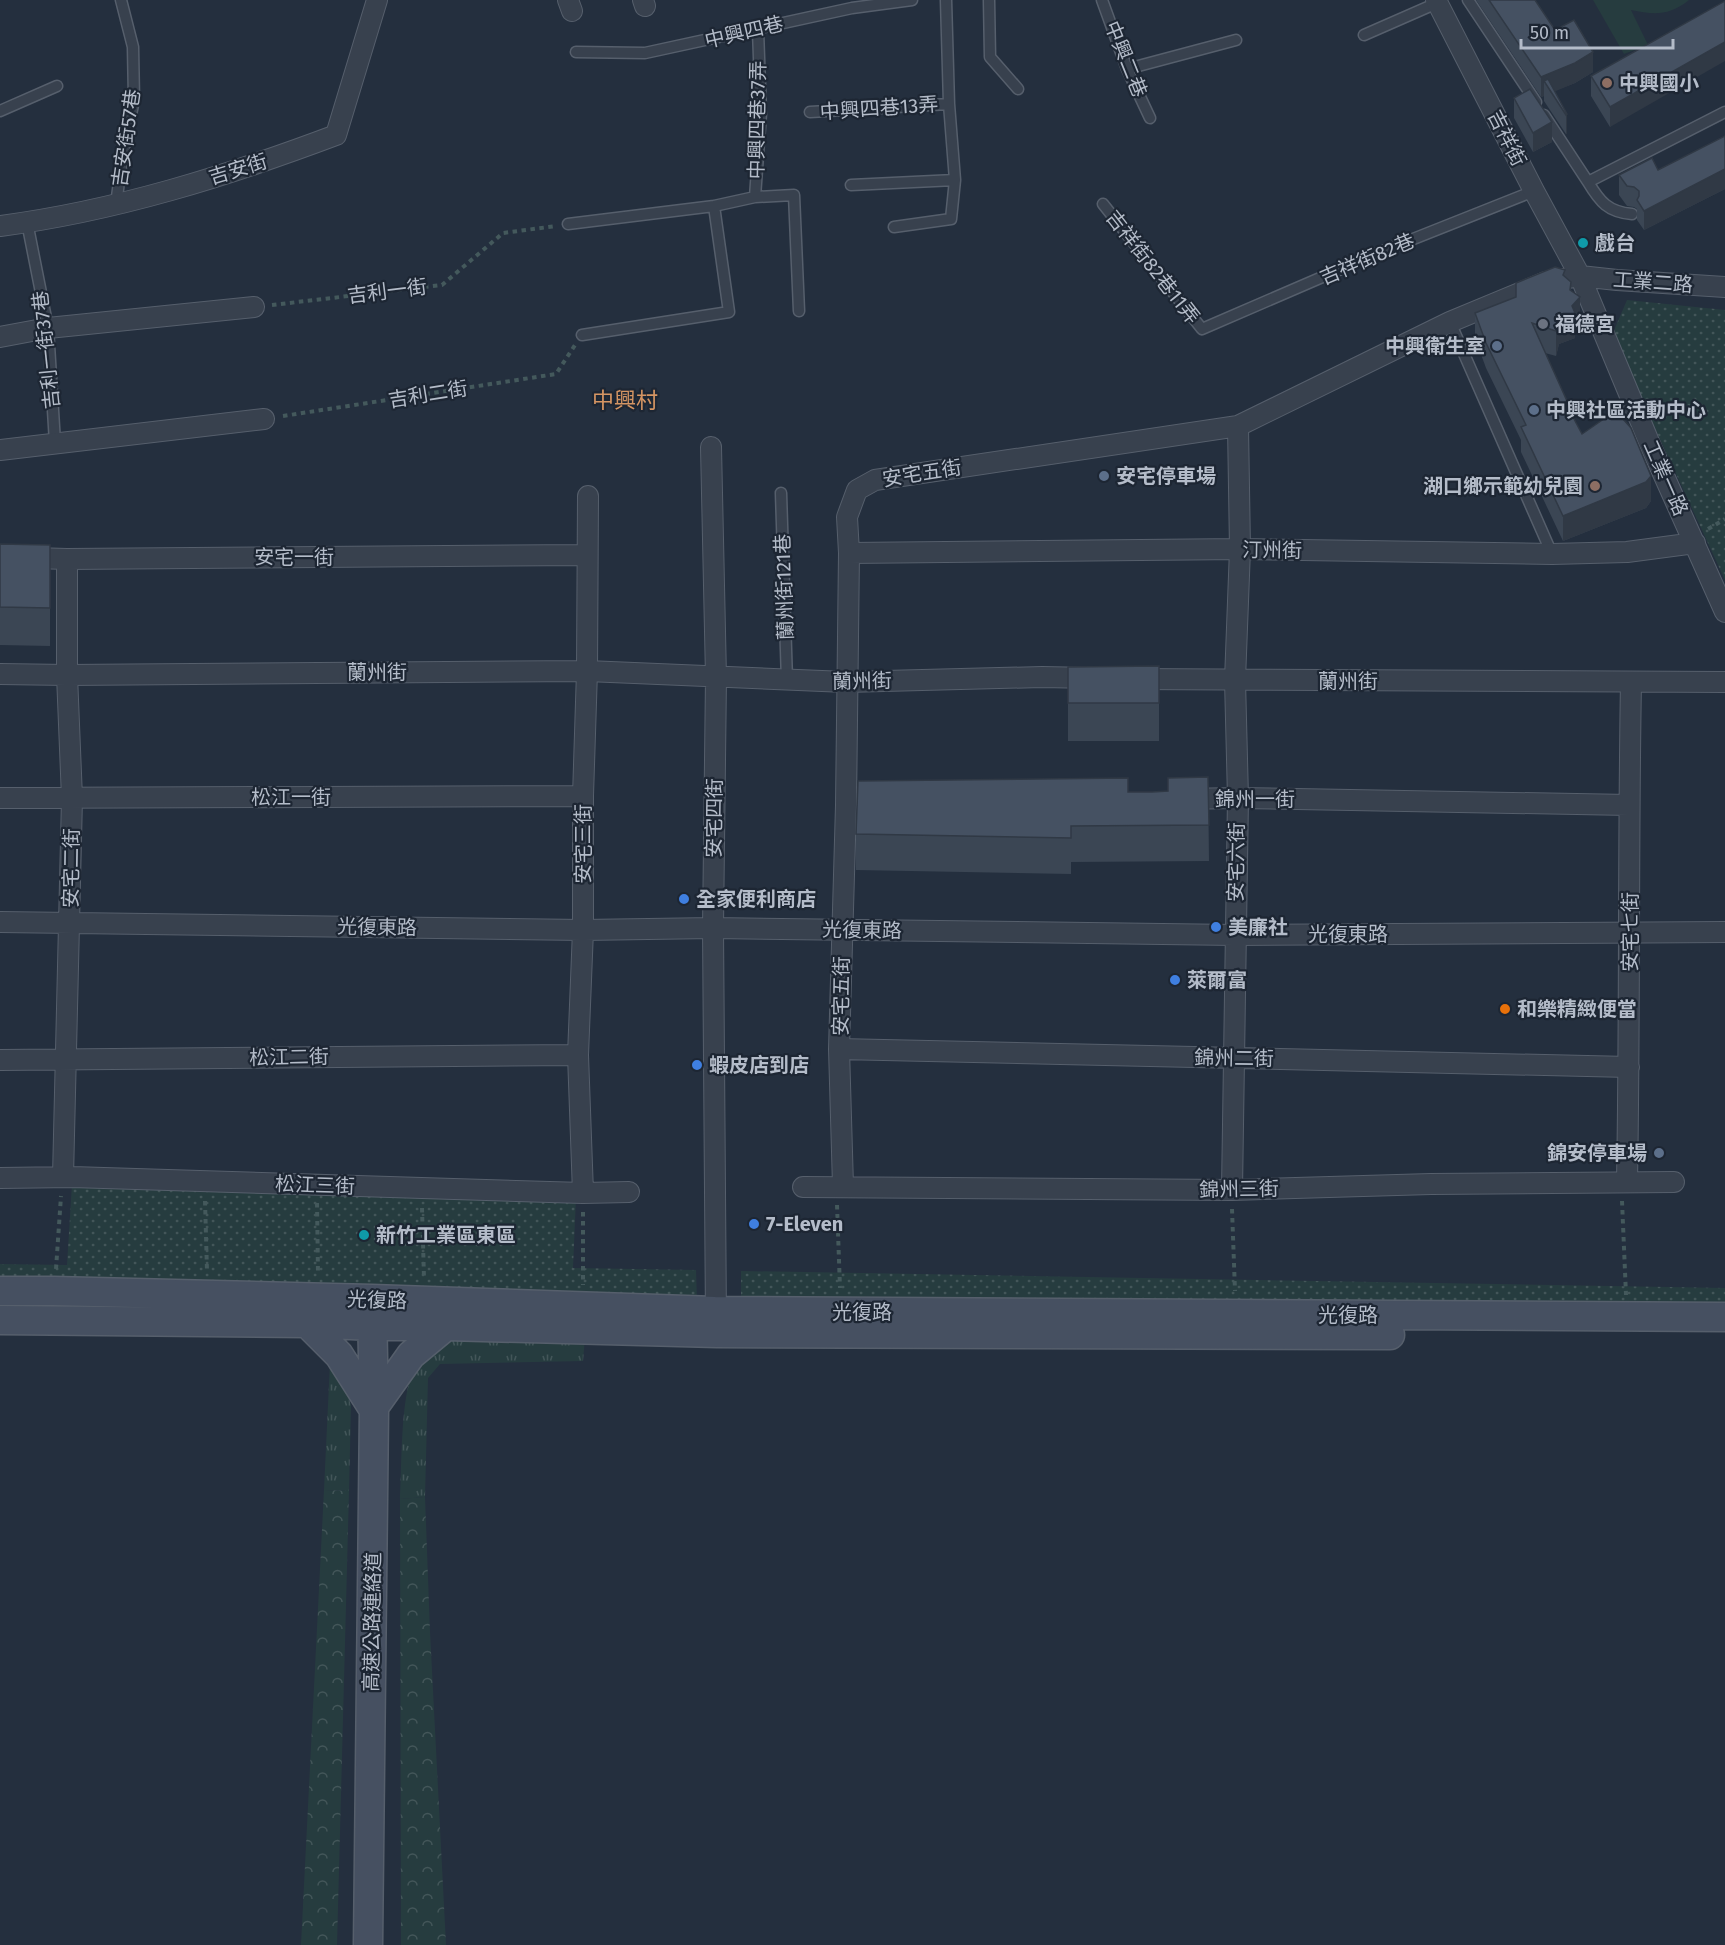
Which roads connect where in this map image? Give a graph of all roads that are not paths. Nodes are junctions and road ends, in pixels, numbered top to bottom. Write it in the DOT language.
graph roads {
  1 [pos="121,0"];
  2 [pos="375,0"];
  3 [pos="912,0"];
  4 [pos="946,0"];
  5 [pos="989,0"];
  6 [pos="1102,0"];
  7 [pos="1468,0"];
  8 [pos="1436,2"];
  9 [pos="758,30"];
  10 [pos="1364,35"];
  11 [pos="1236,40"];
  12 [pos="576,52"];
  13 [pos="1127,69"];
  14 [pos="57,86"];
  15 [pos="1018,89"];
  16 [pos="949,104"];
  17 [pos="0,111"];
  18 [pos="810,112"];
  19 [pos="1725,112"];
  20 [pos="1150,118"];
  21 [pos="955,180"];
  22 [pos="1588,182"];
  23 [pos="851,185"];
  24 [pos="1534,191"];
  25 [pos="755,197"];
  26 [pos="1103,204"];
  27 [pos="116,205"];
  28 [pos="714,206"];
  29 [pos="1632,214"];
  30 [pos="27,222"];
  31 [pos="568,224"];
  32 [pos="0,226"];
  33 [pos="894,227"];
  34 [pos="1580,276"];
  35 [pos="1725,287"];
  36 [pos="254,307"];
  37 [pos="799,311"];
  38 [pos="1450,322"];
  39 [pos="48,328"];
  40 [pos="1202,329"];
  41 [pos="582,335"];
  42 [pos="0,337"];
  43 [pos="264,419"];
  44 [pos="1238,426"];
  45 [pos="55,443"];
  46 [pos="711,447"];
  47 [pos="0,450"];
  48 [pos="781,493"];
  49 [pos="588,496"];
  50 [pos="1699,537"];
  51 [pos="1240,549"];
  52 [pos="849,553"];
  53 [pos="1552,554"];
  54 [pos="587,555"];
  55 [pos="0,557"];
  56 [pos="67,559"];
  57 [pos="1725,612"];
  58 [pos="587,671"];
  59 [pos="0,674"];
  60 [pos="68,675"];
  61 [pos="716,677"];
  62 [pos="1235,680"];
  63 [pos="787,681"];
  64 [pos="1631,681"];
  65 [pos="846,682"];
  66 [pos="1725,682"];
  67 [pos="582,796"];
  68 [pos="0,798"];
  69 [pos="72,798"];
  70 [pos="1238,798"];
  71 [pos="1168,799"];
  72 [pos="846,805"];
  73 [pos="869,805"];
  74 [pos="1629,805"];
  75 [pos="0,922"];
  76 [pos="70,922"];
  77 [pos="713,928"];
  78 [pos="583,930"];
  79 [pos="842,930"];
  80 [pos="1725,932"];
  81 [pos="1630,933"];
  82 [pos="1235,935"];
  83 [pos="839,1049"];
  84 [pos="578,1054"];
  85 [pos="1234,1058"];
  86 [pos="67,1059"];
  87 [pos="0,1060"];
  88 [pos="1629,1067"];
  89 [pos="63,1177"];
  90 [pos="0,1178"];
  91 [pos="1624,1182"];
  92 [pos="1674,1182"];
  93 [pos="839,1186"];
  94 [pos="803,1187"];
  95 [pos="1232,1190"];
  96 [pos="629,1192"];
  97 [pos="583,1193"];
  98 [pos="0,1291"];
  99 [pos="372,1312"];
  100 [pos="1725,1317"];
  101 [pos="0,1320"];
  102 [pos="716,1322"];
  103 [pos="307,1323"];
  104 [pos="446,1326"];
  105 [pos="1725,1335"];
  106 [pos="374,1409"];
  107 [pos="368,1945"];
  1 -- 27 [label="lane, 吉安街57巷"];
  2 -- 27 [label="street, 吉安街"];
  3 -- 9 [label="lane, 中興四巷"];
  4 -- 16 [label="lane, 中興四巷13弄"];
  5 -- 15 [label="lane"];
  6 -- 13 [label="lane, 中興二巷"];
  7 -- 22 [label="lane"];
  8 -- 10 [label="lane"];
  8 -- 24 [label="street, 吉祥街"];
  9 -- 12 [label="lane, 中興四巷"];
  9 -- 25 [label="lane, 中興四巷37弄"];
  11 -- 13 [label="lane"];
  13 -- 20 [label="lane, 中興二巷"];
  14 -- 17 [label="lane"];
  16 -- 18 [label="lane, 中興四巷13弄"];
  16 -- 21 [label="lane, 中興四巷13弄"];
  19 -- 22 [label="lane"];
  21 -- 23 [label="lane"];
  21 -- 33 [label="lane, 中興四巷13弄"];
  22 -- 29 [label="lane"];
  24 -- 34 [label="street, 吉祥街"];
  24 -- 40 [label="lane, 吉祥街82巷"];
  25 -- 28 [label="lane"];
  25 -- 37 [label="lane, 中興四巷37弄"];
  26 -- 40 [label="lane, 吉祥街82巷11弄"];
  27 -- 30 [label="street, 吉安街"];
  28 -- 31 [label="lane"];
  28 -- 41 [label="lane"];
  30 -- 32 [label="street, 吉安街"];
  30 -- 39 [label="lane, 吉利一街37巷"];
  34 -- 35 [label="street, 工業二路"];
  34 -- 38 [label="street, 安宅五街"];
  34 -- 50 [label="street, 工業一路"];
  36 -- 39 [label="street"];
  38 -- 44 [label="street, 安宅五街"];
  38 -- 53 [label="lane"];
  39 -- 42 [label="street"];
  39 -- 45 [label="lane, 吉利一街37巷"];
  43 -- 45 [label="street"];
  44 -- 51 [label="street, 安宅六街"];
  44 -- 52 [label="street, 安宅五街"];
  45 -- 47 [label="street"];
  46 -- 61 [label="street, 安宅四街"];
  48 -- 63 [label="lane, 蘭州街121巷"];
  49 -- 54 [label="street, 安宅三街"];
  50 -- 53 [label="street, 汀州街"];
  50 -- 57 [label="street, 工業一路"];
  51 -- 52 [label="street, 汀州街"];
  51 -- 53 [label="street, 汀州街"];
  51 -- 62 [label="street, 安宅六街"];
  52 -- 65 [label="street, 安宅五街"];
  54 -- 56 [label="street, 安宅一街"];
  54 -- 58 [label="street, 安宅三街"];
  55 -- 56 [label="street, 安宅一街"];
  56 -- 60 [label="street, 安宅二街"];
  58 -- 60 [label="street, 蘭州街"];
  58 -- 61 [label="street, 蘭州街"];
  58 -- 67 [label="street, 安宅三街"];
  59 -- 60 [label="street, 蘭州街"];
  60 -- 69 [label="street, 安宅二街"];
  61 -- 63 [label="street, 蘭州街"];
  61 -- 77 [label="street, 安宅四街"];
  62 -- 64 [label="street, 蘭州街"];
  62 -- 65 [label="street, 蘭州街"];
  62 -- 70 [label="street, 安宅六街"];
  63 -- 65 [label="street, 蘭州街"];
  64 -- 66 [label="street, 蘭州街"];
  64 -- 74 [label="street, 安宅七街"];
  65 -- 72 [label="street, 安宅五街"];
  67 -- 69 [label="street, 松江一街"];
  67 -- 78 [label="street, 安宅三街"];
  68 -- 69 [label="street, 松江一街"];
  69 -- 76 [label="street, 安宅二街"];
  70 -- 71 [label="street, 錦州一街"];
  70 -- 74 [label="street, 錦州一街"];
  70 -- 82 [label="street, 安宅六街"];
  72 -- 73 [label="street"];
  72 -- 79 [label="street, 安宅五街"];
  74 -- 81 [label="street, 安宅七街"];
  75 -- 76 [label="street, 光復東路"];
  76 -- 78 [label="street, 光復東路"];
  76 -- 86 [label="street, 安宅二街"];
  77 -- 78 [label="street, 光復東路"];
  77 -- 79 [label="street, 光復東路"];
  77 -- 102 [label="street, 安宅四街"];
  78 -- 84 [label="street, 安宅三街"];
  79 -- 82 [label="street, 光復東路"];
  79 -- 83 [label="street, 安宅五街"];
  80 -- 81 [label="street, 光復東路"];
  81 -- 82 [label="street, 光復東路"];
  81 -- 88 [label="street, 安宅七街"];
  82 -- 85 [label="street, 安宅六街"];
  83 -- 85 [label="street, 錦州二街"];
  83 -- 93 [label="street, 安宅五街"];
  84 -- 86 [label="street, 松江二街"];
  84 -- 97 [label="street, 安宅三街"];
  85 -- 88 [label="street, 錦州二街"];
  85 -- 95 [label="street, 安宅六街"];
  86 -- 87 [label="street, 松江二街"];
  86 -- 89 [label="street, 安宅二街"];
  88 -- 91 [label="street, 安宅七街"];
  89 -- 90 [label="street, 松江三街"];
  89 -- 97 [label="street, 松江三街"];
  91 -- 92 [label="street, 錦州三街"];
  91 -- 95 [label="street, 錦州三街"];
  93 -- 94 [label="street, 錦州三街"];
  93 -- 95 [label="street, 錦州三街"];
  96 -- 97 [label="street, 松江三街"];
  98 -- 99 [label="street, 光復路"];
  99 -- 102 [label="street, 光復路"];
  99 -- 103 [label="street, 光復路"];
  99 -- 104 [label="street, 光復路"];
  99 -- 106 [label="street, 高速公路連絡道"];
  100 -- 102 [label="street, 光復路"];
  101 -- 103 [label="street, 光復路"];
  102 -- 104 [label="street, 光復路"];
  102 -- 105 [label="street, 光復路"];
  103 -- 106 [label="street"];
  104 -- 106 [label="street"];
  106 -- 107 [label="street, 高速公路連絡道"];
}
